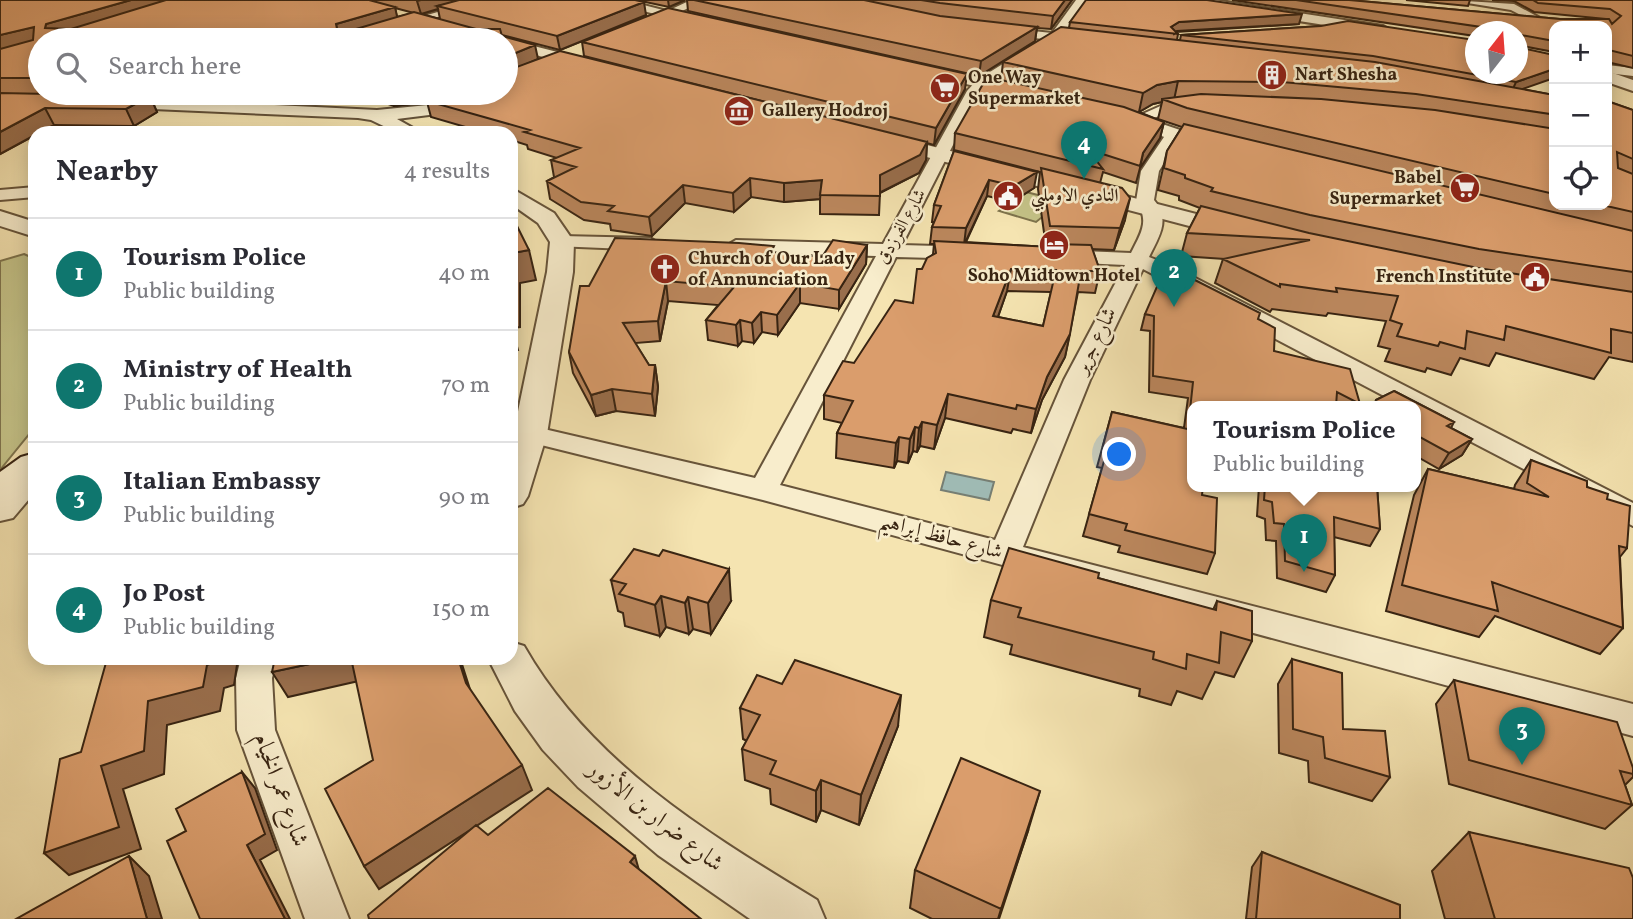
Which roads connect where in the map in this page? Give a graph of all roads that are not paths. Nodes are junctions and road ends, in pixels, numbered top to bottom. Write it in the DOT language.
graph roads {
  1 [pos="491,0"];
  2 [pos="606,0"];
  3 [pos="700,0"];
  4 [pos="1082,0"];
  5 [pos="1188,0"];
  6 [pos="1452,6"];
  7 [pos="390,13"];
  8 [pos="667,14"];
  9 [pos="418,20"];
  10 [pos="1543,20"];
  11 [pos="644,23"];
  12 [pos="1346,24"];
  13 [pos="719,26"];
  14 [pos="443,27"];
  15 [pos="390,28"];
  16 [pos="990,29"];
  17 [pos="1292,31"];
  18 [pos="1394,31"];
  19 [pos="1055,37"];
  20 [pos="1101,42"];
  21 [pos="518,46"];
  22 [pos="585,48"];
  23 [pos="562,58"];
  24 [pos="539,67"];
  25 [pos="907,67"];
  26 [pos="1612,70"];
  27 [pos="614,71"];
  28 [pos="1633,72"];
  29 [pos="1612,78"];
  30 [pos="982,83"];
  31 [pos="1633,86"];
  32 [pos="1047,98"];
  33 [pos="161,105"];
  34 [pos="334,105"];
  35 [pos="351,105"];
  36 [pos="445,105"];
  37 [pos="1215,107"];
  38 [pos="1100,110"];
  39 [pos="312,111"];
  40 [pos="376,116"];
  41 [pos="1149,124"];
  42 [pos="398,126"];
  43 [pos="1174,134"];
  44 [pos="863,135"];
  45 [pos="1242,151"];
  46 [pos="942,155"];
  47 [pos="28,193"];
  48 [pos="0,195"];
  49 [pos="518,199"];
  50 [pos="1153,211"];
  51 [pos="0,218"];
  52 [pos="28,228"];
  53 [pos="1262,237"];
  54 [pos="562,242"];
  55 [pos="671,245"];
  56 [pos="712,246"];
  57 [pos="888,250"];
  58 [pos="999,254"];
  59 [pos="1040,255"];
  60 [pos="1136,259"];
  61 [pos="1416,401"];
  62 [pos="1421,404"];
  63 [pos="531,435"];
  64 [pos="28,473"];
  65 [pos="518,475"];
  66 [pos="28,476"];
  67 [pos="763,490"];
  68 [pos="0,492"];
  69 [pos="0,509"];
  70 [pos="1633,516"];
  71 [pos="1004,554"];
  72 [pos="257,665"];
  73 [pos="513,665"];
  74 [pos="1633,720"];
  75 [pos="327,919"];
  76 [pos="798,919"];
  1 -- 9 [label="street"];
  2 -- 8 [label="street"];
  3 -- 8 [label="street"];
  4 -- 19 [label="street, شارع الفرزدق"];
  5 -- 12 [label="street"];
  6 -- 10 [label="main road"];
  7 -- 9 [label="street"];
  8 -- 11 [label="street"];
  8 -- 13 [label="street"];
  9 -- 14 [label="street"];
  9 -- 15 [label="street"];
  12 -- 17 [label="street"];
  12 -- 18 [label="street"];
  16 -- 19 [label="street"];
  19 -- 20 [label="street"];
  19 -- 30 [label="street, شارع الفرزدق"];
  21 -- 23 [label="street"];
  22 -- 23 [label="street"];
  23 -- 24 [label="street"];
  23 -- 27 [label="street"];
  25 -- 30 [label="street"];
  26 -- 28 [label="street"];
  29 -- 31 [label="street"];
  30 -- 32 [label="street"];
  30 -- 46 [label="street, شارع الفرزدق"];
  33 -- 39 [label="street"];
  34 -- 39 [label="street"];
  35 -- 40 [label="street"];
  36 -- 40 [label="street"];
  37 -- 41 [label="street"];
  38 -- 41 [label="street"];
  39 -- 40 [label="street"];
  40 -- 42 [label="street"];
  41 -- 43 [label="street"];
  43 -- 45 [label="street"];
  43 -- 50 [label="street, شارع جرير"];
  44 -- 46 [label="street"];
  46 -- 50 [label="street"];
  46 -- 57 [label="street, شارع الفرزدق"];
  47 -- 48 [label="street"];
  49 -- 54 [label="street"];
  50 -- 53 [label="street"];
  50 -- 60 [label="street, شارع جرير"];
  51 -- 52 [label="street"];
  54 -- 55 [label="street"];
  54 -- 63 [label="street"];
  56 -- 57 [label="street"];
  57 -- 58 [label="street"];
  57 -- 67 [label="street, شارع الفرزدق"];
  59 -- 60 [label="street"];
  60 -- 61 [label="street"];
  60 -- 71 [label="street, شارع جرير"];
  62 -- 70 [label="street"];
  63 -- 65 [label="street"];
  63 -- 67 [label="street, شارع حافظ إبراهيم"];
  64 -- 68 [label="main road"];
  66 -- 69 [label="street"];
  67 -- 71 [label="street, شارع حافظ إبراهيم"];
  71 -- 74 [label="street, شارع حافظ إبراهيم"];
  72 -- 75 [label="street, شارع عمر الخيام"];
  73 -- 76 [label="street, شارع ضرار بن الأزور"];
}
